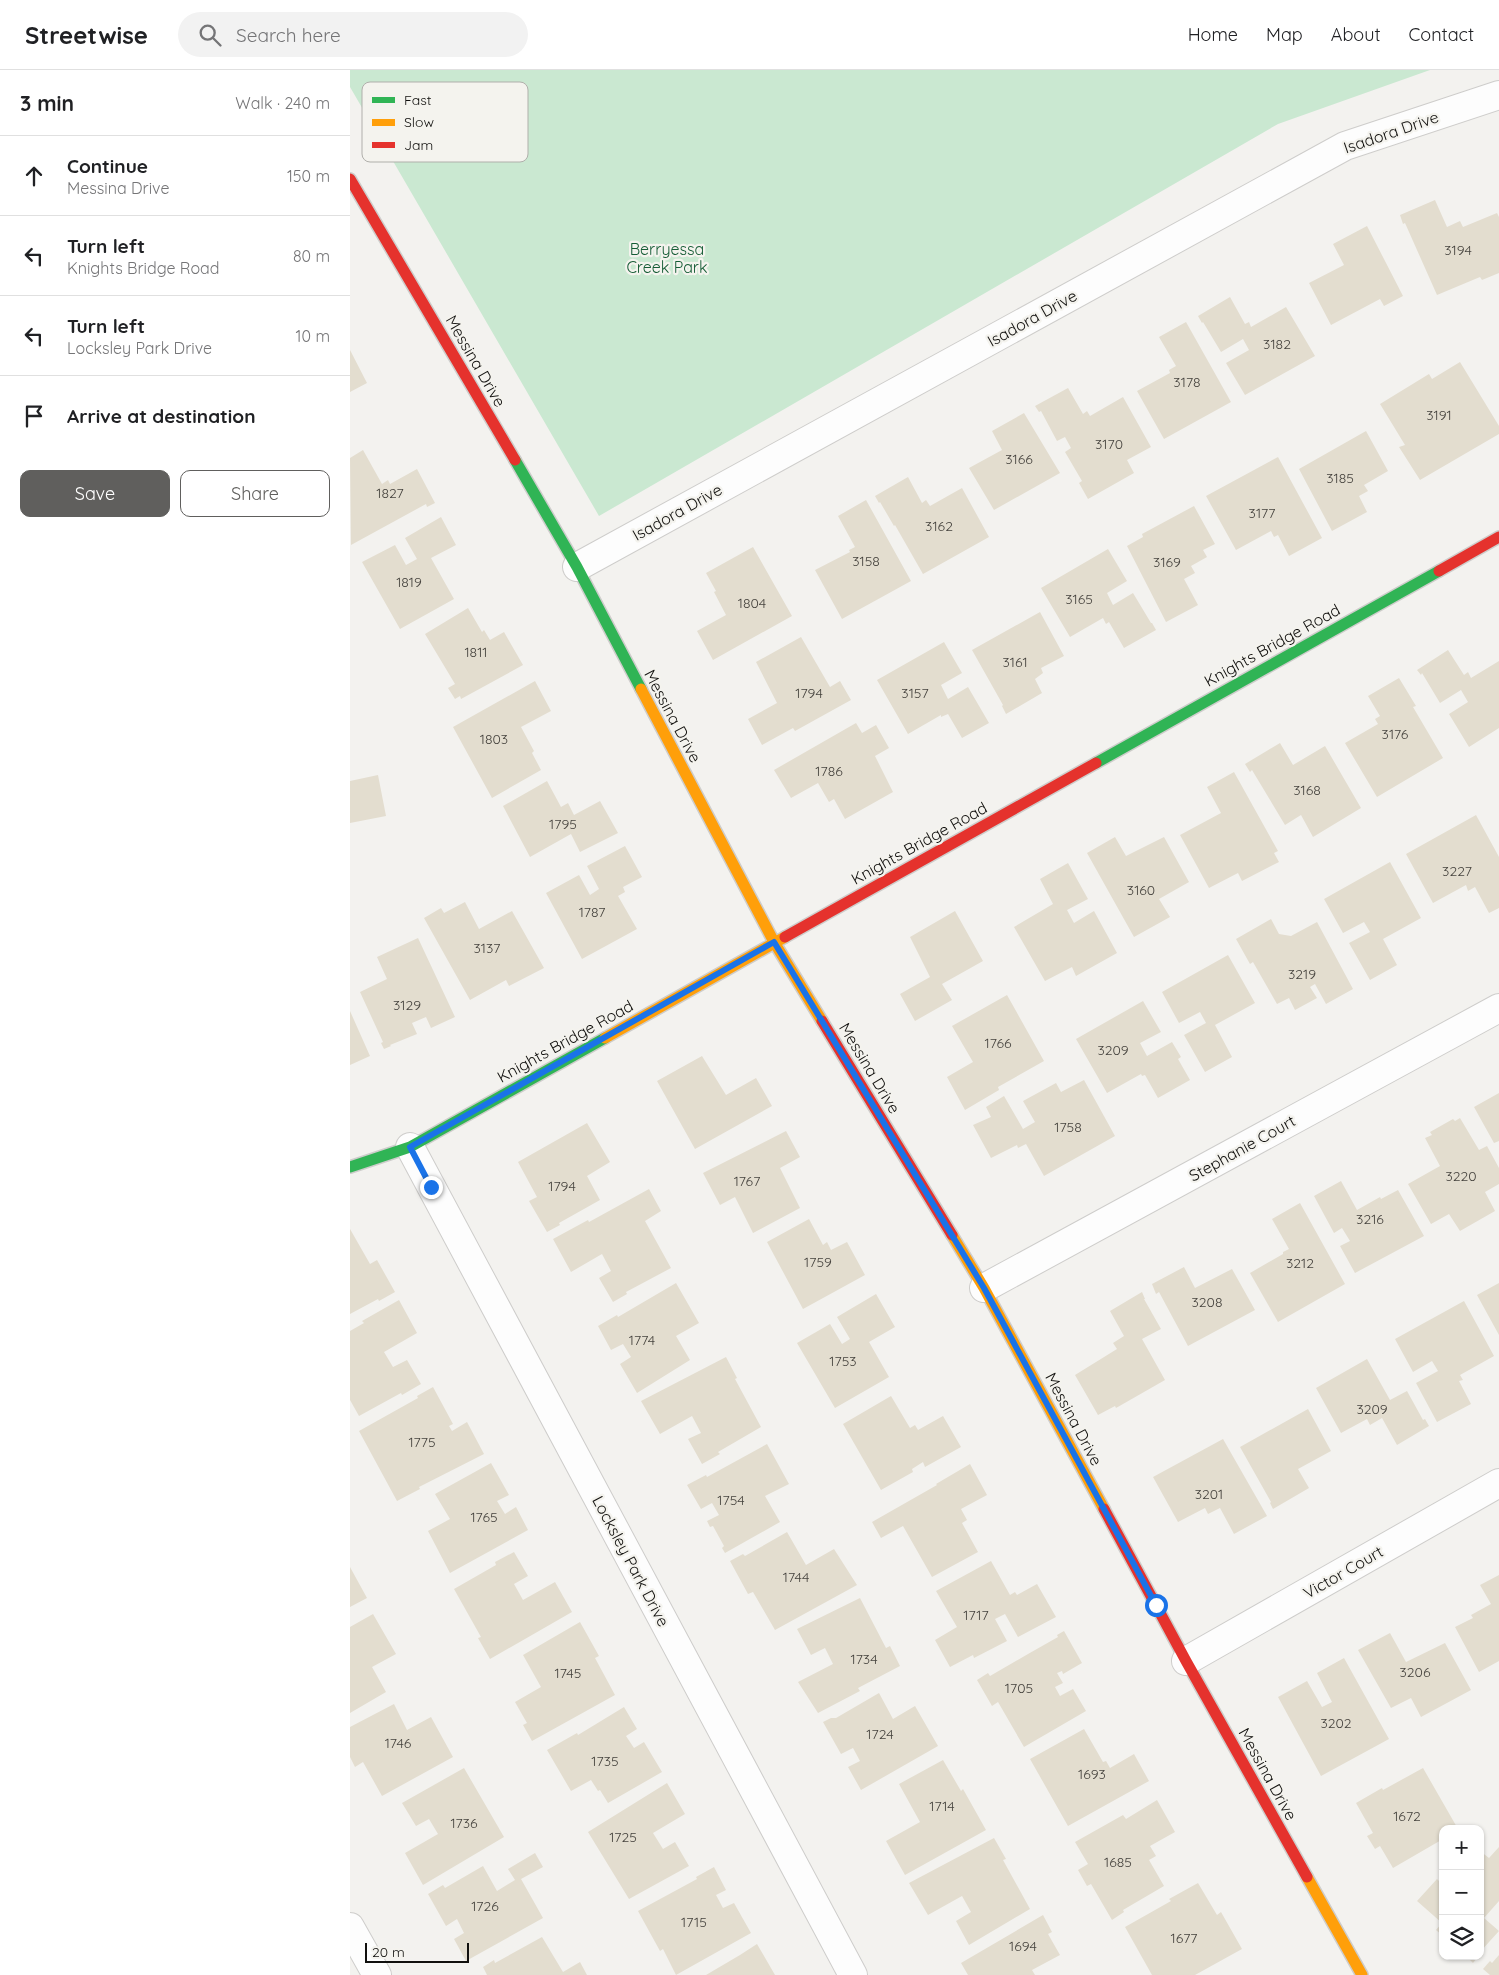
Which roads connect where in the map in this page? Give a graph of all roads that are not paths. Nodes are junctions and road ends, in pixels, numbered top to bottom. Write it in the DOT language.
graph roads {
  1 [pos="1499,95"];
  2 [pos="350,179"];
  3 [pos="1499,537"];
  4 [pos="577,567"];
  5 [pos="774,942"];
  6 [pos="1499,1008"];
  7 [pos="410,1147"];
  8 [pos="350,1167"];
  9 [pos="984,1288"];
  10 [pos="1499,1483"];
  11 [pos="1186,1661"];
  12 [pos="350,1926"];
  13 [pos="376,1975"];
  14 [pos="854,1975"];
  15 [pos="1362,1975"];
  1 -- 4 [label="street, Isadora Drive"];
  2 -- 4 [label="street, Messina Drive"];
  3 -- 5 [label="street, Knights Bridge Road"];
  4 -- 5 [label="street, Messina Drive"];
  5 -- 7 [label="street, Knights Bridge Road"];
  5 -- 9 [label="street, Messina Drive"];
  6 -- 9 [label="street, Stephanie Court"];
  7 -- 8 [label="street, Knights Bridge Road"];
  7 -- 14 [label="street, Locksley Park Drive"];
  9 -- 11 [label="street, Messina Drive"];
  10 -- 11 [label="street, Victor Court"];
  11 -- 15 [label="street, Messina Drive"];
  12 -- 13 [label="street"];
}
